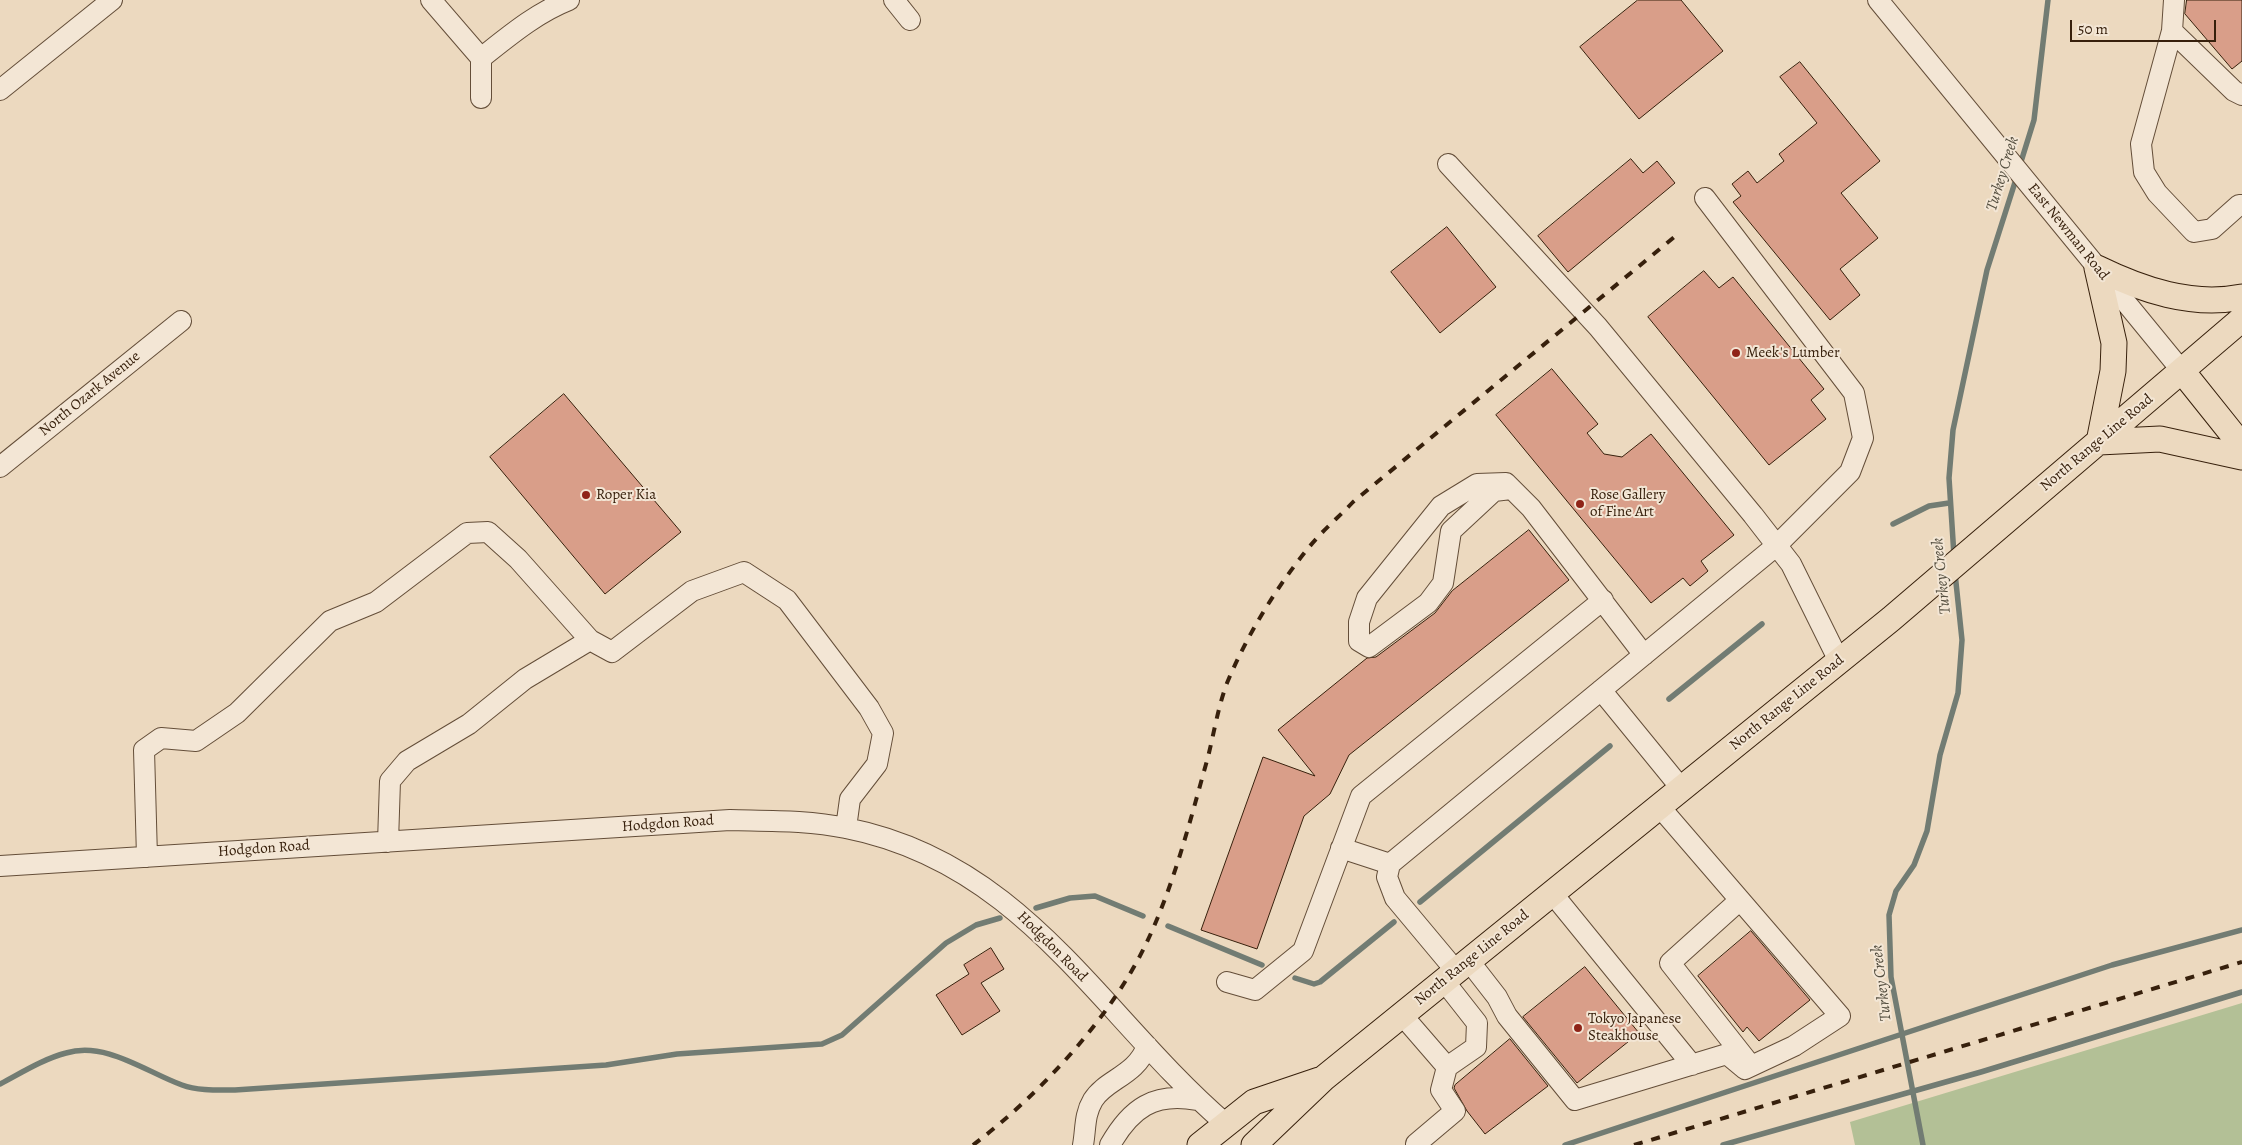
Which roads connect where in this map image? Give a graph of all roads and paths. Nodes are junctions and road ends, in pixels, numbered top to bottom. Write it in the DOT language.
graph roads {
  1 [pos="112,0"];
  2 [pos="431,0"];
  3 [pos="569,0"];
  4 [pos="894,0"];
  5 [pos="1878,0"];
  6 [pos="2174,0"];
  7 [pos="910,20"];
  8 [pos="2172,31"];
  9 [pos="481,58"];
  10 [pos="0,90"];
  11 [pos="2242,95"];
  12 [pos="481,98"];
  13 [pos="1448,164"];
  14 [pos="1705,198"];
  15 [pos="2242,205"];
  16 [pos="2097,268"];
  17 [pos="2242,297"];
  18 [pos="2242,319"];
  19 [pos="181,321"];
  20 [pos="2182,371"];
  21 [pos="2098,442"];
  22 [pos="2242,446"];
  23 [pos="2242,457"];
  24 [pos="0,467"];
  25 [pos="1511,488"];
  26 [pos="1776,546"];
  27 [pos="1603,600"];
  28 [pos="590,640"];
  29 [pos="1644,655"];
  30 [pos="1839,662"];
  31 [pos="1601,690"];
  32 [pos="1682,788"];
  33 [pos="1659,806"];
  34 [pos="846,828"];
  35 [pos="388,842"];
  36 [pos="1341,848"];
  37 [pos="146,857"];
  38 [pos="1390,864"];
  39 [pos="0,866"];
  40 [pos="1552,893"];
  41 [pos="1740,900"];
  42 [pos="1456,971"];
  43 [pos="1226,982"];
  44 [pos="1402,1014"];
  45 [pos="1147,1046"];
  46 [pos="1692,1064"];
  47 [pos="1751,1066"];
  48 [pos="1447,1068"];
  49 [pos="1324,1078"];
  50 [pos="1197,1100"];
  51 [pos="1226,1124"];
  52 [pos="1416,1144"];
  53 [pos="1083,1145"];
  54 [pos="1110,1145"];
  55 [pos="1200,1145"];
  56 [pos="1254,1145"];
  1 -- 10 [label="street"];
  2 -- 9 [label="street"];
  3 -- 9 [label="street"];
  4 -- 7 [label="street"];
  5 -- 16 [label="street, East Newman Road"];
  6 -- 8 [label="street"];
  8 -- 11 [label="street"];
  8 -- 15 [label="street"];
  9 -- 12 [label="street"];
  13 -- 26 [label="street"];
  14 -- 26 [label="street"];
  16 -- 17 [label="main road"];
  16 -- 20 [label="street, East Newman Road"];
  16 -- 21 [label="main road"];
  18 -- 20 [label="main road, North Range Line Road"];
  19 -- 24 [label="street, North Ozark Avenue"];
  20 -- 21 [label="main road, North Range Line Road"];
  20 -- 22 [label="main road"];
  21 -- 23 [label="main road"];
  21 -- 30 [label="main road, North Range Line Road"];
  25 -- 25 [label="street"];
  25 -- 27 [label="street"];
  26 -- 29 [label="street"];
  26 -- 30 [label="street"];
  27 -- 29 [label="street"];
  27 -- 36 [label="street"];
  28 -- 34 [label="street"];
  28 -- 35 [label="street"];
  28 -- 37 [label="street"];
  29 -- 31 [label="street"];
  30 -- 32 [label="main road, North Range Line Road"];
  31 -- 32 [label="street"];
  31 -- 38 [label="street"];
  32 -- 33 [label="main road, North Range Line Road"];
  33 -- 40 [label="main road, North Range Line Road"];
  33 -- 41 [label="street"];
  34 -- 35 [label="street, Hodgdon Road"];
  34 -- 45 [label="street, Hodgdon Road"];
  35 -- 37 [label="street, Hodgdon Road"];
  36 -- 38 [label="street"];
  36 -- 43 [label="street"];
  37 -- 39 [label="street, Hodgdon Road"];
  38 -- 42 [label="street"];
  40 -- 42 [label="main road, North Range Line Road"];
  40 -- 46 [label="street"];
  41 -- 47 [label="street"];
  41 -- 47 [label="street"];
  42 -- 44 [label="main road, North Range Line Road"];
  42 -- 46 [label="street"];
  42 -- 48 [label="street"];
  44 -- 48 [label="street"];
  44 -- 49 [label="main road, North Range Line Road"];
  45 -- 50 [label="street, Hodgdon Road"];
  45 -- 53 [label="street"];
  46 -- 47 [label="street"];
  48 -- 52 [label="street"];
  49 -- 51 [label="main road, North Range Line Road"];
  49 -- 56 [label="main road, North Range Line Road"];
  50 -- 51 [label="street, Hodgdon Road"];
  50 -- 54 [label="street"];
  51 -- 55 [label="main road, North Range Line Road"];
}
